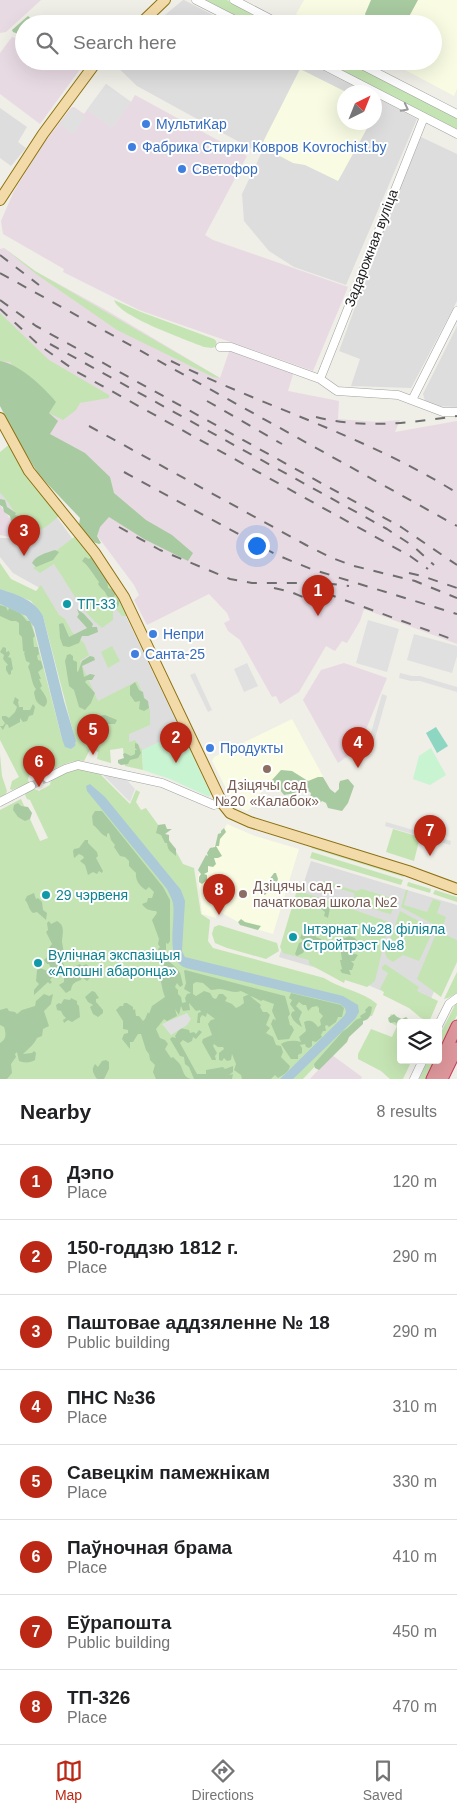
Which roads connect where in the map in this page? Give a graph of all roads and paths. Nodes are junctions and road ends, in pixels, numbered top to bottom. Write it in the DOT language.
graph roads {
  1 [pos="165,0"];
  2 [pos="196,0"];
  3 [pos="234,0"];
  4 [pos="149,15"];
  5 [pos="225,15"];
  6 [pos="263,15"];
  7 [pos="90,70"];
  8 [pos="333,70"];
  9 [pos="371,70"];
  10 [pos="457,114"];
  11 [pos="424,117"];
  12 [pos="457,134"];
  13 [pos="0,200"];
  14 [pos="457,312"];
  15 [pos="220,346"];
  16 [pos="320,379"];
  17 [pos="412,400"];
  18 [pos="457,412"];
  19 [pos="0,418"];
  20 [pos="47,778"];
  21 [pos="31,786"];
  22 [pos="0,802"];
  23 [pos="222,804"];
  24 [pos="408,871"];
  25 [pos="457,884"];
  26 [pos="457,889"];
  27 [pos="457,998"];
  28 [pos="442,1019"];
  29 [pos="457,1026"];
  30 [pos="457,1048"];
  31 [pos="420,1064"];
  32 [pos="414,1079"];
  33 [pos="432,1079"];
  34 [pos="442,1079"];
  1 -- 4 [label="main road"];
  2 -- 5 [label="street"];
  3 -- 6 [label="street"];
  7 -- 13 [label="main road"];
  8 -- 11 [label="street, one-way"];
  9 -- 10 [label="street"];
  11 -- 12 [label="street"];
  11 -- 16 [label="street, Задарожная вуліца"];
  14 -- 17 [label="street"];
  15 -- 16 [label="street"];
  16 -- 17 [label="street"];
  17 -- 18 [label="street"];
  19 -- 23 [label="main road"];
  20 -- 23 [label="street"];
  21 -- 22 [label="street"];
  23 -- 24 [label="main road"];
  24 -- 25 [label="main road"];
  24 -- 26 [label="main road"];
  27 -- 28 [label="street"];
  29 -- 33 [label="highway"];
  30 -- 34 [label="highway"];
  31 -- 32 [label="street"];
}
